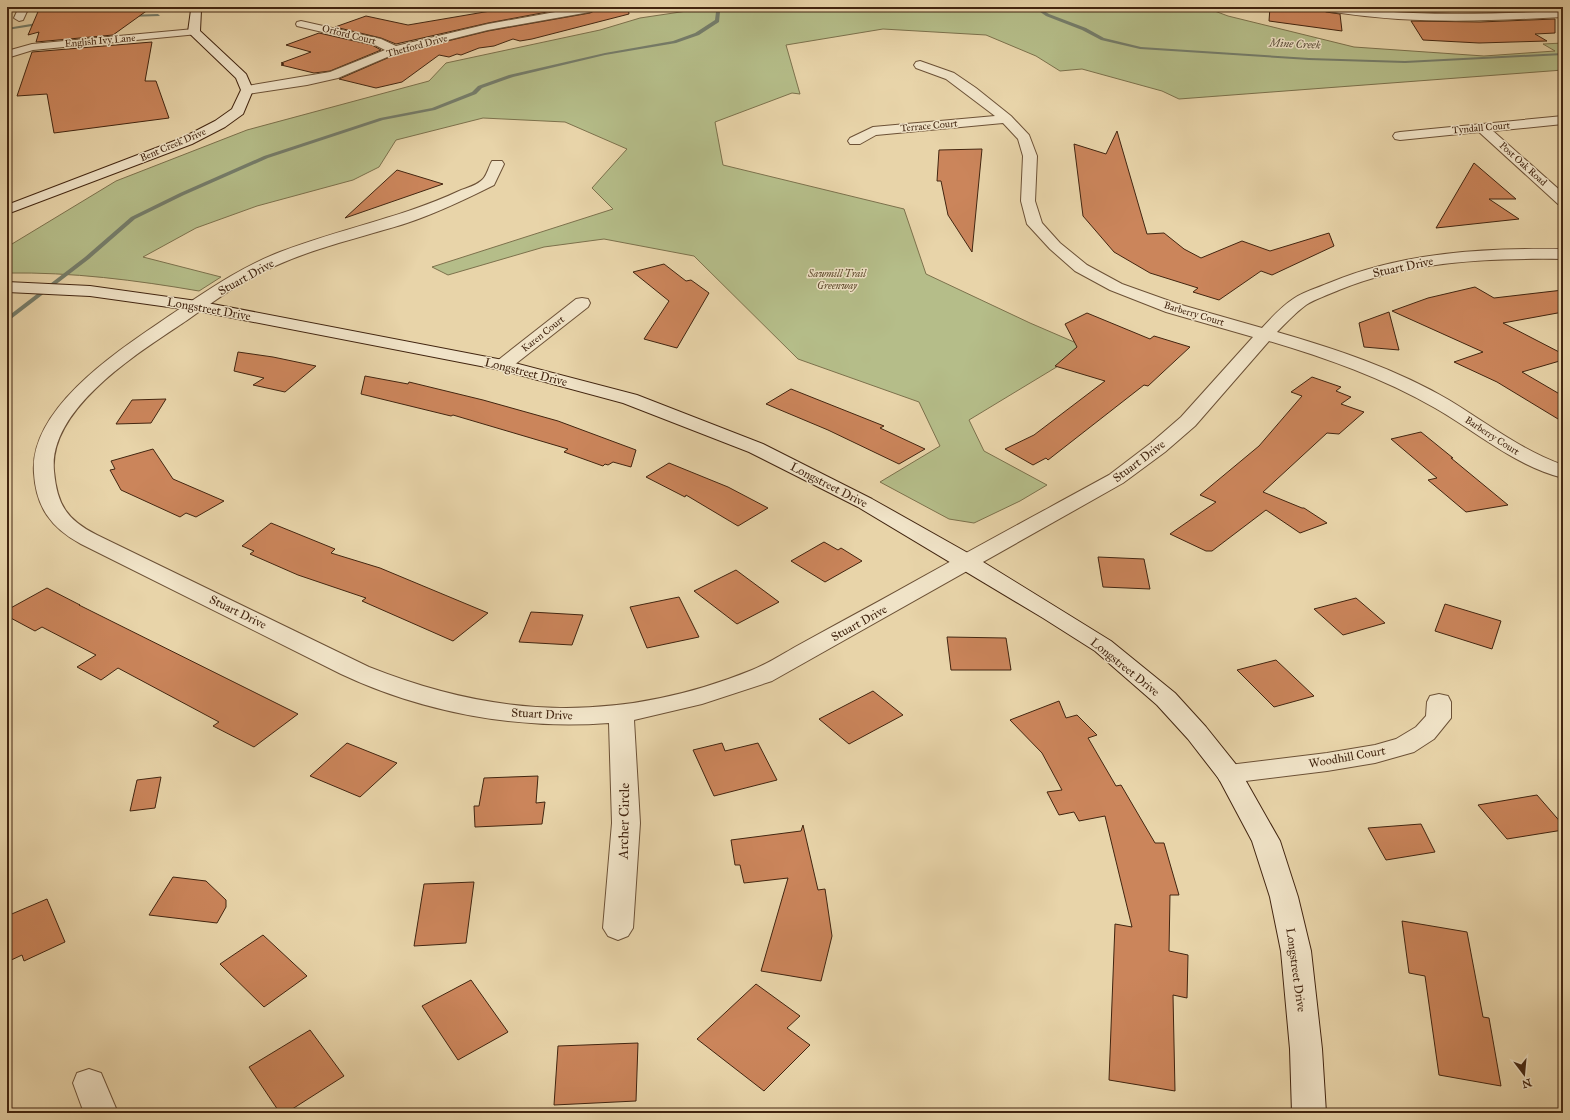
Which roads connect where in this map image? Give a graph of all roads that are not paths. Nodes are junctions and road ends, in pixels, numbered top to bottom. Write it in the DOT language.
graph roads {
  1 [pos="24,7"];
  2 [pos="198,7"];
  3 [pos="1324,7"];
  4 [pos="590,9"];
  5 [pos="1563,14"];
  6 [pos="19,18"];
  7 [pos="301,24"];
  8 [pos="194,32"];
  9 [pos="395,50"];
  10 [pos="7,55"];
  11 [pos="920,65"];
  12 [pos="247,90"];
  13 [pos="1006,119"];
  14 [pos="1563,120"];
  15 [pos="1482,128"];
  16 [pos="1400,136"];
  17 [pos="855,141"];
  18 [pos="497,164"];
  19 [pos="1563,201"];
  20 [pos="7,210"];
  21 [pos="1563,254"];
  22 [pos="7,287"];
  23 [pos="582,303"];
  24 [pos="197,306"];
  25 [pos="1264,335"];
  26 [pos="503,365"];
  27 [pos="1563,472"];
  28 [pos="967,562"];
  29 [pos="1439,702"];
  30 [pos="621,714"];
  31 [pos="1229,774"];
  32 [pos="618,928"];
  33 [pos="89,1083"];
  34 [pos="101,1113"];
  35 [pos="1309,1113"];
  1 -- 6 [label="street"];
  2 -- 8 [label="street"];
  3 -- 5 [label="street"];
  4 -- 9 [label="street, Thetford Drive"];
  7 -- 9 [label="street, Orford Court"];
  8 -- 10 [label="street, English Ivy Lane"];
  8 -- 12 [label="street"];
  9 -- 12 [label="street, Thetford Drive"];
  11 -- 13 [label="street, Barberry Court"];
  12 -- 20 [label="street, Bent Creek Drive"];
  13 -- 17 [label="street, Terrace Court"];
  13 -- 25 [label="street, Barberry Court"];
  14 -- 15 [label="street, Tyndall Court"];
  15 -- 16 [label="street, Tyndall Court"];
  15 -- 19 [label="street, Post Oak Road"];
  18 -- 24 [label="street, Stuart Drive"];
  21 -- 25 [label="street, Stuart Drive"];
  22 -- 24 [label="street, Longstreet Drive"];
  23 -- 26 [label="street, Karen Court"];
  24 -- 26 [label="street, Longstreet Drive"];
  24 -- 30 [label="street, Stuart Drive"];
  25 -- 27 [label="street, Barberry Court"];
  25 -- 28 [label="street, Stuart Drive"];
  26 -- 28 [label="street, Longstreet Drive"];
  28 -- 30 [label="street, Stuart Drive"];
  28 -- 31 [label="street, Longstreet Drive"];
  29 -- 31 [label="street, Woodhill Court"];
  30 -- 32 [label="street, Archer Circle"];
  31 -- 35 [label="street, Longstreet Drive"];
  33 -- 34 [label="street"];
}
